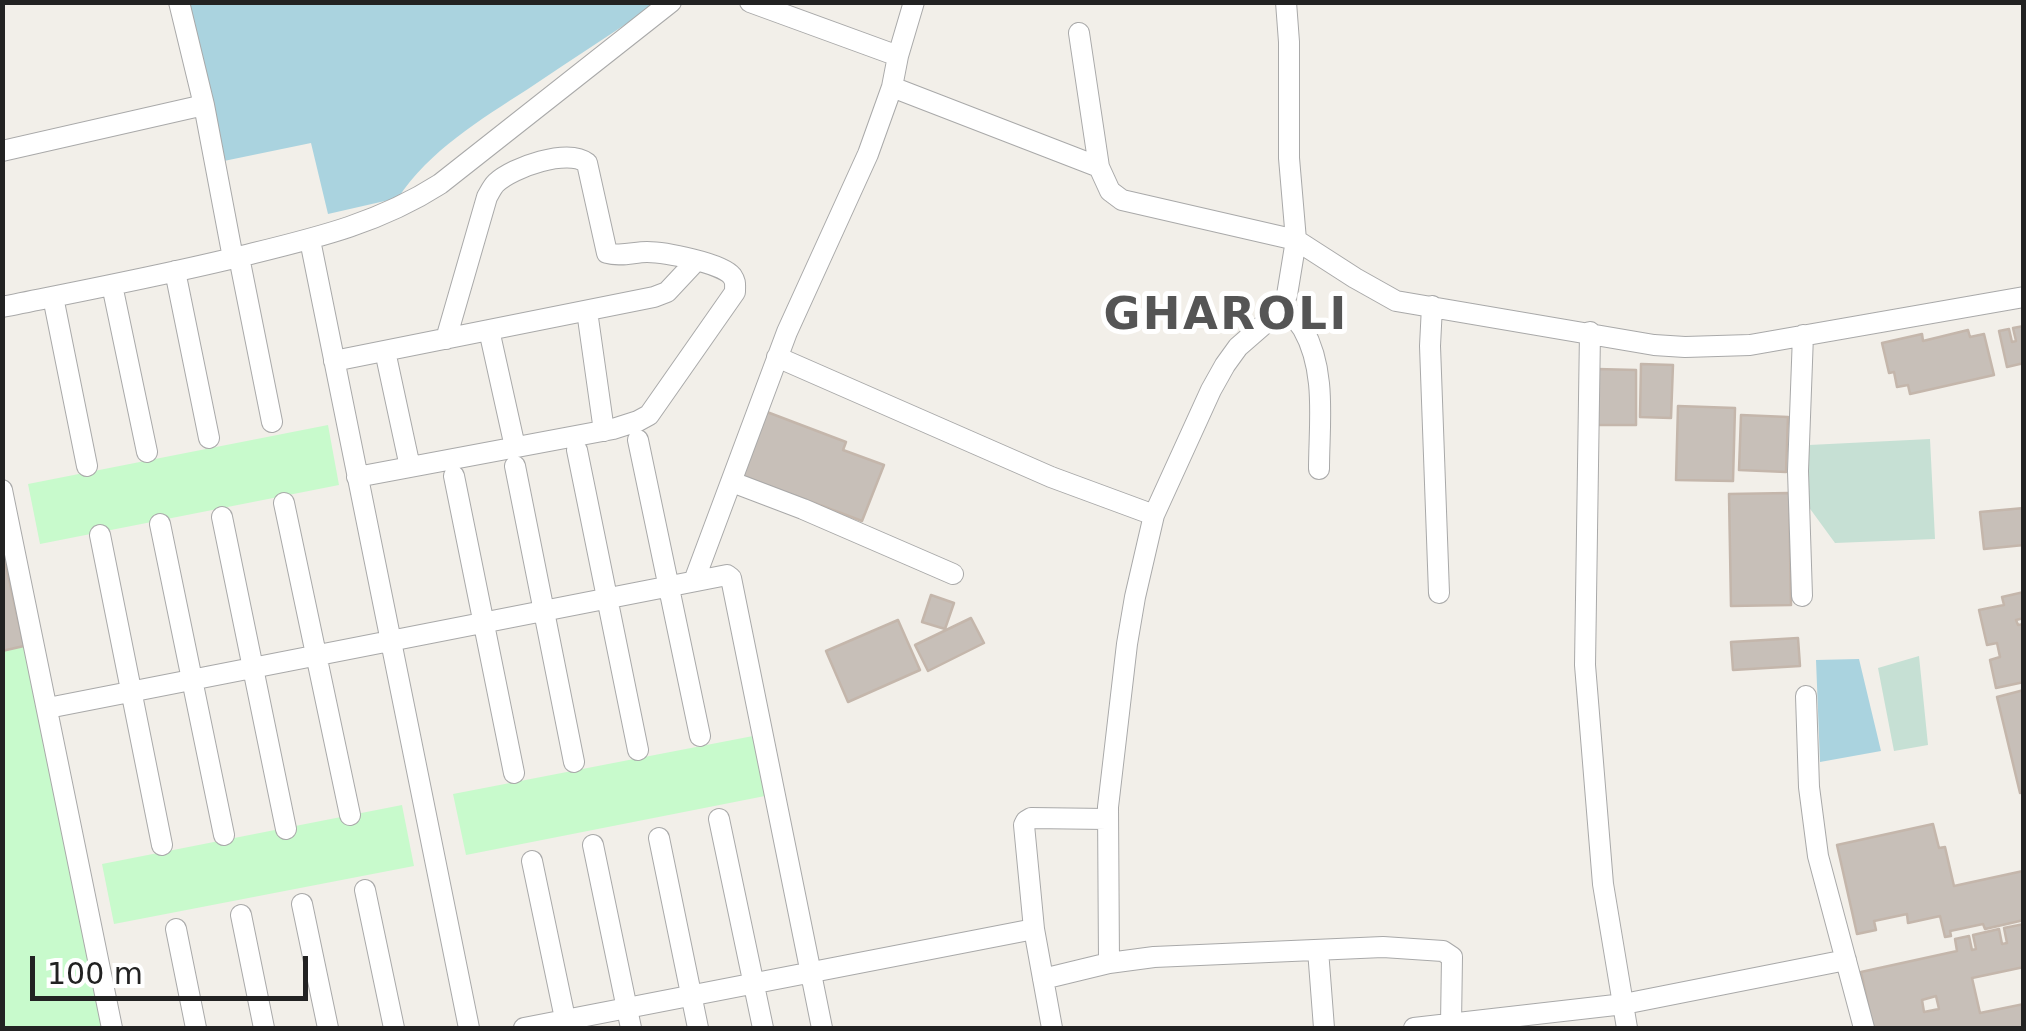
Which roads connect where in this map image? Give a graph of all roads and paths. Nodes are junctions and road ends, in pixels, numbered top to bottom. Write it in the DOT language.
graph roads {
  1 [pos="179,2"];
  2 [pos="671,2"];
  3 [pos="750,2"];
  4 [pos="914,2"];
  5 [pos="1286,2"];
  6 [pos="1079,33"];
  7 [pos="898,56"];
  8 [pos="892,87"];
  9 [pos="204,105"];
  10 [pos="2,151"];
  11 [pos="1099,167"];
  12 [pos="310,240"];
  13 [pos="1296,240"];
  14 [pos="236,257"];
  15 [pos="696,261"];
  16 [pos="175,271"];
  17 [pos="112,284"];
  18 [pos="53,297"];
  19 [pos="2024,297"];
  20 [pos="1283,305"];
  21 [pos="1432,306"];
  22 [pos="2,307"];
  23 [pos="586,311"];
  24 [pos="488,330"];
  25 [pos="1590,332"];
  26 [pos="1803,336"];
  27 [pos="446,338"];
  28 [pos="385,351"];
  29 [pos="777,358"];
  30 [pos="334,361"];
  31 [pos="272,422"];
  32 [pos="604,431"];
  33 [pos="209,438"];
  34 [pos="638,440"];
  35 [pos="577,450"];
  36 [pos="147,452"];
  37 [pos="515,457"];
  38 [pos="87,466"];
  39 [pos="410,467"];
  40 [pos="1319,469"];
  41 [pos="358,476"];
  42 [pos="454,476"];
  43 [pos="732,482"];
  44 [pos="2,490"];
  45 [pos="284,503"];
  46 [pos="1154,515"];
  47 [pos="222,517"];
  48 [pos="160,524"];
  49 [pos="100,535"];
  50 [pos="953,574"];
  51 [pos="694,580"];
  52 [pos="668,586"];
  53 [pos="1439,593"];
  54 [pos="1802,596"];
  55 [pos="607,598"];
  56 [pos="544,610"];
  57 [pos="484,622"];
  58 [pos="391,640"];
  59 [pos="316,655"];
  60 [pos="253,667"];
  61 [pos="192,680"];
  62 [pos="131,691"];
  63 [pos="1806,696"];
  64 [pos="48,708"];
  65 [pos="700,736"];
  66 [pos="638,750"];
  67 [pos="574,762"];
  68 [pos="514,773"];
  69 [pos="350,815"];
  70 [pos="719,819"];
  71 [pos="1107,819"];
  72 [pos="286,830"];
  73 [pos="224,835"];
  74 [pos="659,838"];
  75 [pos="162,845"];
  76 [pos="593,845"];
  77 [pos="532,861"];
  78 [pos="365,890"];
  79 [pos="302,904"];
  80 [pos="240,915"];
  81 [pos="1034,929"];
  82 [pos="176,930"];
  83 [pos="1318,950"];
  84 [pos="1846,960"];
  85 [pos="1109,963"];
  86 [pos="811,973"];
  87 [pos="1043,979"];
  88 [pos="753,984"];
  89 [pos="691,996"];
  90 [pos="1624,1004"];
  91 [pos="629,1018"];
  92 [pos="566,1024"];
  93 [pos="1452,1024"];
  94 [pos="112,1028"];
  95 [pos="196,1028"];
  96 [pos="264,1028"];
  97 [pos="328,1028"];
  98 [pos="394,1028"];
  99 [pos="469,1028"];
  100 [pos="524,1028"];
  101 [pos="698,1028"];
  102 [pos="763,1028"];
  103 [pos="822,1028"];
  104 [pos="1052,1028"];
  105 [pos="1324,1028"];
  106 [pos="1414,1028"];
  107 [pos="1627,1028"];
  108 [pos="1864,1028"];
  1 -- 9 [label="street"];
  2 -- 12 [label="street"];
  3 -- 7 [label="street"];
  4 -- 7 [label="street"];
  5 -- 13 [label="street"];
  6 -- 11 [label="street"];
  7 -- 8 [label="street"];
  8 -- 11 [label="street"];
  8 -- 29 [label="street"];
  9 -- 10 [label="street"];
  9 -- 14 [label="street"];
  11 -- 13 [label="street"];
  12 -- 14 [label="street"];
  12 -- 30 [label="street"];
  13 -- 20 [label="street"];
  13 -- 21 [label="street"];
  14 -- 16 [label="street"];
  14 -- 31 [label="street"];
  15 -- 23 [label="street"];
  15 -- 27 [label="street"];
  15 -- 32 [label="street"];
  16 -- 17 [label="street"];
  16 -- 33 [label="street"];
  17 -- 18 [label="street"];
  17 -- 36 [label="street"];
  18 -- 22 [label="street"];
  18 -- 38 [label="street"];
  19 -- 26 [label="street"];
  20 -- 40 [label="street"];
  20 -- 46 [label="street"];
  21 -- 25 [label="street"];
  21 -- 53 [label="street"];
  23 -- 24 [label="street"];
  23 -- 32 [label="street"];
  24 -- 27 [label="street"];
  24 -- 37 [label="street"];
  25 -- 26 [label="street"];
  25 -- 90 [label="street"];
  26 -- 54 [label="street"];
  27 -- 28 [label="street"];
  28 -- 30 [label="street"];
  28 -- 39 [label="street"];
  29 -- 43 [label="street"];
  29 -- 46 [label="street"];
  30 -- 41 [label="street"];
  32 -- 37 [label="street"];
  34 -- 52 [label="street"];
  35 -- 55 [label="street"];
  37 -- 39 [label="street"];
  37 -- 56 [label="street"];
  39 -- 41 [label="street"];
  41 -- 58 [label="street"];
  42 -- 57 [label="street"];
  43 -- 50 [label="street"];
  43 -- 51 [label="street"];
  44 -- 64 [label="street"];
  45 -- 59 [label="street"];
  46 -- 71 [label="street"];
  47 -- 60 [label="street"];
  48 -- 61 [label="street"];
  49 -- 62 [label="street"];
  51 -- 52 [label="street"];
  51 -- 86 [label="street"];
  52 -- 55 [label="street"];
  52 -- 65 [label="street"];
  55 -- 56 [label="street"];
  55 -- 66 [label="street"];
  56 -- 57 [label="street"];
  56 -- 67 [label="street"];
  57 -- 58 [label="street"];
  57 -- 68 [label="street"];
  58 -- 59 [label="street"];
  58 -- 99 [label="street"];
  59 -- 60 [label="street"];
  59 -- 69 [label="street"];
  60 -- 61 [label="street"];
  60 -- 72 [label="street"];
  61 -- 62 [label="street"];
  61 -- 73 [label="street"];
  62 -- 64 [label="street"];
  62 -- 75 [label="street"];
  63 -- 84 [label="street"];
  64 -- 94 [label="street"];
  70 -- 88 [label="street"];
  71 -- 81 [label="street"];
  71 -- 85 [label="street"];
  74 -- 89 [label="street"];
  76 -- 91 [label="street"];
  77 -- 92 [label="street"];
  78 -- 98 [label="street"];
  79 -- 97 [label="street"];
  80 -- 96 [label="street"];
  81 -- 86 [label="street"];
  81 -- 87 [label="street"];
  82 -- 95 [label="street"];
  83 -- 85 [label="street"];
  83 -- 93 [label="street"];
  83 -- 105 [label="street"];
  84 -- 90 [label="street"];
  84 -- 108 [label="street"];
  85 -- 87 [label="street"];
  86 -- 88 [label="street"];
  86 -- 103 [label="street"];
  87 -- 104 [label="street"];
  88 -- 89 [label="street"];
  88 -- 102 [label="street"];
  89 -- 91 [label="street"];
  89 -- 101 [label="street"];
  90 -- 93 [label="street"];
  90 -- 107 [label="street"];
  91 -- 92 [label="street"];
  92 -- 100 [label="street"];
  93 -- 106 [label="street"];
}
